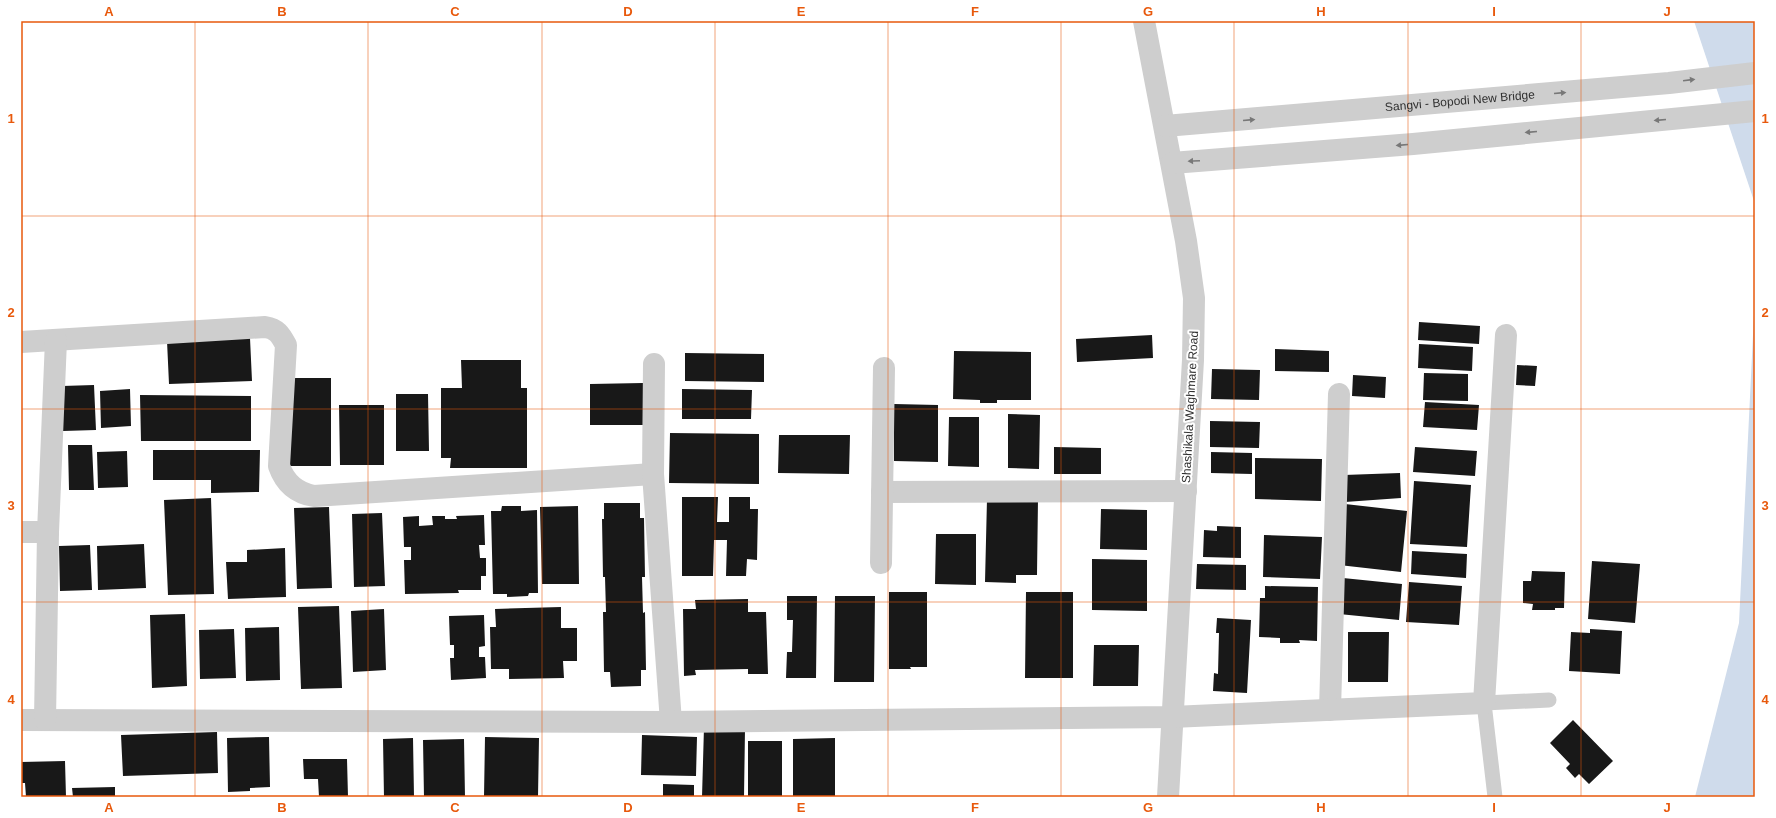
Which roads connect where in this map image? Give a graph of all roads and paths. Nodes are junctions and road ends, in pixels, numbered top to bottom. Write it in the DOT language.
graph roads {
  1 [pos="1144,21"];
  2 [pos="1755,73"];
  3 [pos="1755,111"];
  4 [pos="1165,126"];
  5 [pos="1172,163"];
  6 [pos="1506,335"];
  7 [pos="56,340"];
  8 [pos="21,342"];
  9 [pos="654,364"];
  10 [pos="884,368"];
  11 [pos="1339,394"];
  12 [pos="653,474"];
  13 [pos="1186,491"];
  14 [pos="882,492"];
  15 [pos="21,532"];
  16 [pos="48,532"];
  17 [pos="881,563"];
  18 [pos="1549,700"];
  19 [pos="1484,703"];
  20 [pos="1330,710"];
  21 [pos="1172,716"];
  22 [pos="21,720"];
  23 [pos="45,720"];
  24 [pos="672,722"];
  25 [pos="1168,797"];
  26 [pos="1495,797"];
  1 -- 4 [label="street, Shashikala Waghmare Road"];
  4 -- 2 [label="street, Sangvi - Bopodi New Bridge, one-way"];
  3 -- 5 [label="street, one-way"];
  4 -- 5 [label="street, Shashikala Waghmare Road"];
  5 -- 13 [label="street, Shashikala Waghmare Road"];
  6 -- 19 [label="street"];
  7 -- 8 [label="street"];
  7 -- 12 [label="street"];
  7 -- 16 [label="street"];
  9 -- 12 [label="street"];
  10 -- 14 [label="street"];
  11 -- 20 [label="street"];
  12 -- 24 [label="street"];
  13 -- 14 [label="street"];
  13 -- 21 [label="street, Shashikala Waghmare Road"];
  14 -- 17 [label="street"];
  15 -- 16 [label="street"];
  16 -- 23 [label="street"];
  18 -- 19 [label="lane"];
  19 -- 20 [label="street"];
  19 -- 26 [label="lane"];
  20 -- 21 [label="street"];
  21 -- 24 [label="street"];
  21 -- 25 [label="street, Shashikala Waghmare Road"];
  22 -- 23 [label="street"];
  23 -- 24 [label="street"];
}
